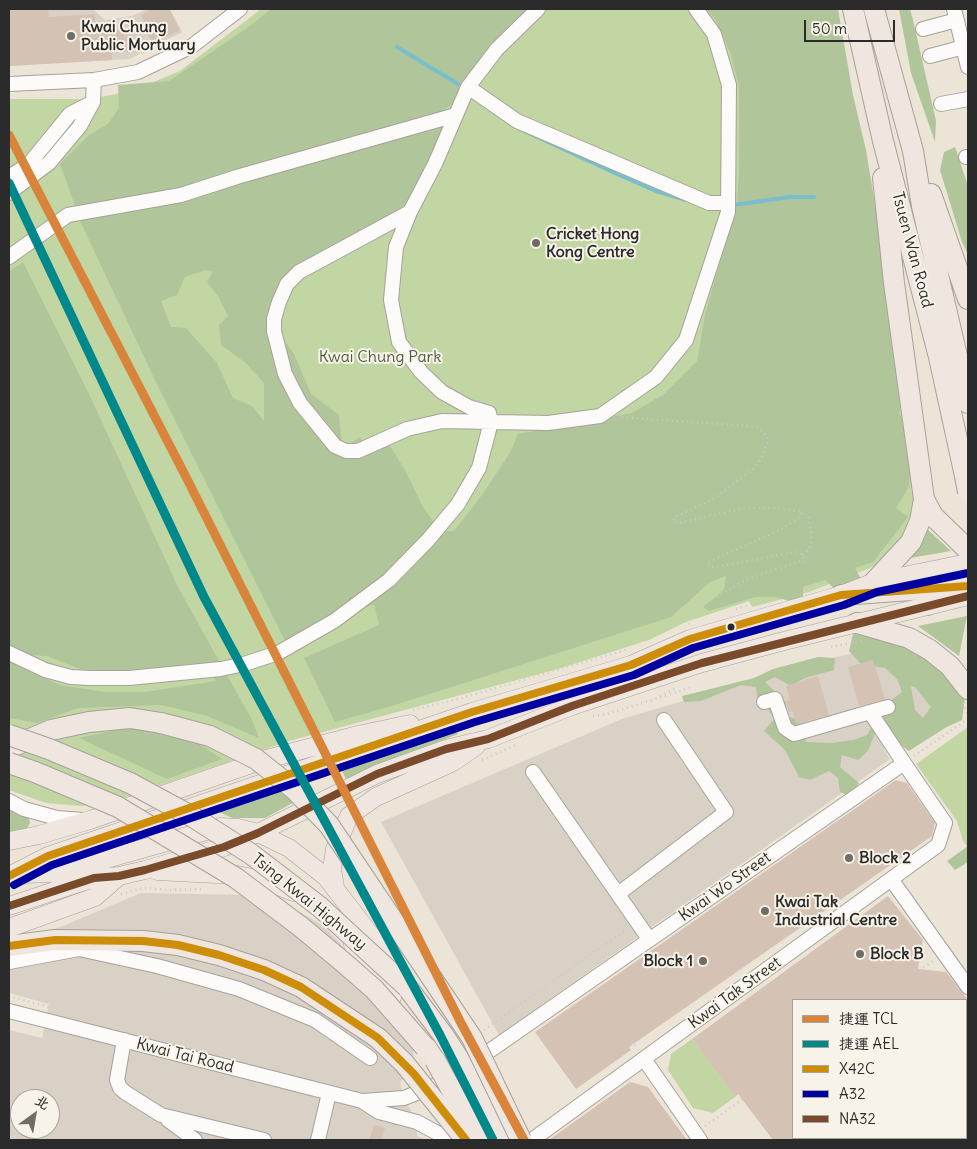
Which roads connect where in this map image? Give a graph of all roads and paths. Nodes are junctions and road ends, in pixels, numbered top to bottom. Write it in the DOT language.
graph roads {
  1 [pos="240,9"];
  2 [pos="538,9"];
  3 [pos="696,9"];
  4 [pos="853,9"];
  5 [pos="874,9"];
  6 [pos="956,15"];
  7 [pos="923,29"];
  8 [pos="133,42"];
  9 [pos="964,47"];
  10 [pos="144,55"];
  11 [pos="930,56"];
  12 [pos="968,67"];
  13 [pos="94,80"];
  14 [pos="9,84"];
  15 [pos="468,87"];
  16 [pos="968,99"];
  17 [pos="93,102"];
  18 [pos="941,104"];
  19 [pos="456,115"];
  20 [pos="883,141"];
  21 [pos="913,150"];
  22 [pos="9,177"];
  23 [pos="9,193"];
  24 [pos="728,203"];
  25 [pos="410,212"];
  26 [pos="9,257"];
  27 [pos="968,299"];
  28 [pos="968,403"];
  29 [pos="632,418"];
  30 [pos="491,422"];
  31 [pos="966,484"];
  32 [pos="924,499"];
  33 [pos="808,515"];
  34 [pos="803,555"];
  35 [pos="967,556"];
  36 [pos="874,582"];
  37 [pos="967,587"];
  38 [pos="841,595"];
  39 [pos="927,605"];
  40 [pos="689,612"];
  41 [pos="859,633"];
  42 [pos="830,648"];
  43 [pos="9,653"];
  44 [pos="690,688"];
  45 [pos="968,689"];
  46 [pos="775,699"];
  47 [pos="888,707"];
  48 [pos="472,712"];
  49 [pos="870,712"];
  50 [pos="592,716"];
  51 [pos="968,719"];
  52 [pos="664,720"];
  53 [pos="9,735"];
  54 [pos="488,739"];
  55 [pos="517,745"];
  56 [pos="9,748"];
  57 [pos="9,763"];
  58 [pos="474,764"];
  59 [pos="904,764"];
  60 [pos="533,772"];
  61 [pos="9,802"];
  62 [pos="90,820"];
  63 [pos="258,833"];
  64 [pos="9,841"];
  65 [pos="224,847"];
  66 [pos="145,870"];
  67 [pos="12,875"];
  68 [pos="119,876"];
  69 [pos="891,880"];
  70 [pos="335,886"];
  71 [pos="618,894"];
  72 [pos="9,906"];
  73 [pos="637,922"];
  74 [pos="339,927"];
  75 [pos="9,928"];
  76 [pos="649,939"];
  77 [pos="9,946"];
  78 [pos="940,956"];
  79 [pos="9,962"];
  80 [pos="593,987"];
  81 [pos="968,987"];
  82 [pos="880,999"];
  83 [pos="9,1011"];
  84 [pos="477,1032"];
  85 [pos="124,1040"];
  86 [pos="644,1054"];
  87 [pos="370,1058"];
  88 [pos="792,1063"];
  89 [pos="469,1065"];
  90 [pos="452,1079"];
  91 [pos="329,1093"];
  92 [pos="362,1101"];
  93 [pos="161,1115"];
  94 [pos="701,1135"];
  95 [pos="195,1140"];
  96 [pos="264,1140"];
  97 [pos="318,1140"];
  98 [pos="450,1140"];
  99 [pos="466,1140"];
  100 [pos="479,1140"];
  101 [pos="495,1140"];
  102 [pos="511,1140"];
  103 [pos="521,1140"];
  104 [pos="532,1140"];
  1 -- 13 [label="street"];
  2 -- 15 [label="street"];
  3 -- 24 [label="street"];
  4 -- 20 [label="highway, Tsuen Wan Road"];
  5 -- 21 [label="highway, Tsuen Wan Road"];
  6 -- 7 [label="street"];
  6 -- 9 [label="street"];
  8 -- 10 [label="path"];
  9 -- 11 [label="street"];
  9 -- 12 [label="street"];
  13 -- 14 [label="street"];
  13 -- 17 [label="street"];
  15 -- 19 [label="street"];
  15 -- 24 [label="street"];
  16 -- 18 [label="street"];
  17 -- 22 [label="street"];
  17 -- 23 [label="street"];
  19 -- 25 [label="street"];
  19 -- 26 [label="street"];
  20 -- 31 [label="highway, Tsuen Wan Road"];
  20 -- 32 [label="highway"];
  21 -- 27 [label="highway"];
  21 -- 28 [label="highway, Tsuen Wan Road"];
  24 -- 30 [label="street"];
  25 -- 30 [label="street"];
  25 -- 30 [label="street"];
  29 -- 34 [label="path"];
  30 -- 43 [label="street"];
  32 -- 35 [label="highway"];
  32 -- 36 [label="highway"];
  33 -- 34 [label="path"];
  34 -- 40 [label="path"];
  35 -- 36 [label="main road"];
  36 -- 38 [label="main road"];
  37 -- 38 [label="highway"];
  37 -- 39 [label="highway"];
  38 -- 48 [label="main road"];
  39 -- 41 [label="main road"];
  41 -- 42 [label="path"];
  41 -- 45 [label="highway"];
  41 -- 54 [label="main road"];
  44 -- 50 [label="path"];
  46 -- 49 [label="street"];
  47 -- 49 [label="street"];
  48 -- 62 [label="main road"];
  48 -- 67 [label="main road"];
  49 -- 59 [label="street"];
  51 -- 59 [label="path"];
  52 -- 71 [label="street"];
  53 -- 102 [label="highway, Tsing Kwai Highway, bridge"];
  54 -- 63 [label="main road"];
  54 -- 70 [label="main road"];
  55 -- 58 [label="path"];
  56 -- 103 [label="highway, bridge"];
  57 -- 100 [label="highway, Tsing Kwai Highway, bridge"];
  59 -- 69 [label="street, Kwai Tak Street"];
  59 -- 76 [label="street, Kwai Wo Street"];
  60 -- 71 [label="street"];
  61 -- 62 [label="street"];
  62 -- 64 [label="main road"];
  63 -- 65 [label="main road"];
  63 -- 67 [label="main road"];
  63 -- 70 [label="main road"];
  65 -- 66 [label="main road"];
  65 -- 74 [label="main road"];
  66 -- 68 [label="main road"];
  66 -- 74 [label="main road"];
  68 -- 72 [label="main road"];
  68 -- 75 [label="main road"];
  69 -- 81 [label="street"];
  69 -- 86 [label="street, Kwai Tak Street"];
  70 -- 89 [label="main road"];
  71 -- 73 [label="street"];
  73 -- 76 [label="street"];
  73 -- 84 [label="path"];
  74 -- 90 [label="main road"];
  76 -- 89 [label="street, Kwai Wo Street"];
  77 -- 99 [label="highway, bridge"];
  78 -- 82 [label="path"];
  79 -- 87 [label="street"];
  80 -- 86 [label="path"];
  83 -- 85 [label="street, Kwai Tai Road"];
  85 -- 91 [label="street, Kwai Tai Road"];
  85 -- 93 [label="street"];
  86 -- 94 [label="street"];
  86 -- 104 [label="street, Kwai Tak Street"];
  88 -- 94 [label="path"];
  89 -- 103 [label="main road"];
  90 -- 92 [label="street, Kwai Tai Road"];
  90 -- 101 [label="main road"];
  91 -- 92 [label="street, Kwai Tai Road"];
  91 -- 97 [label="street"];
  92 -- 98 [label="street, Kwai Tai Road"];
  93 -- 95 [label="street"];
  93 -- 96 [label="street"];
}
